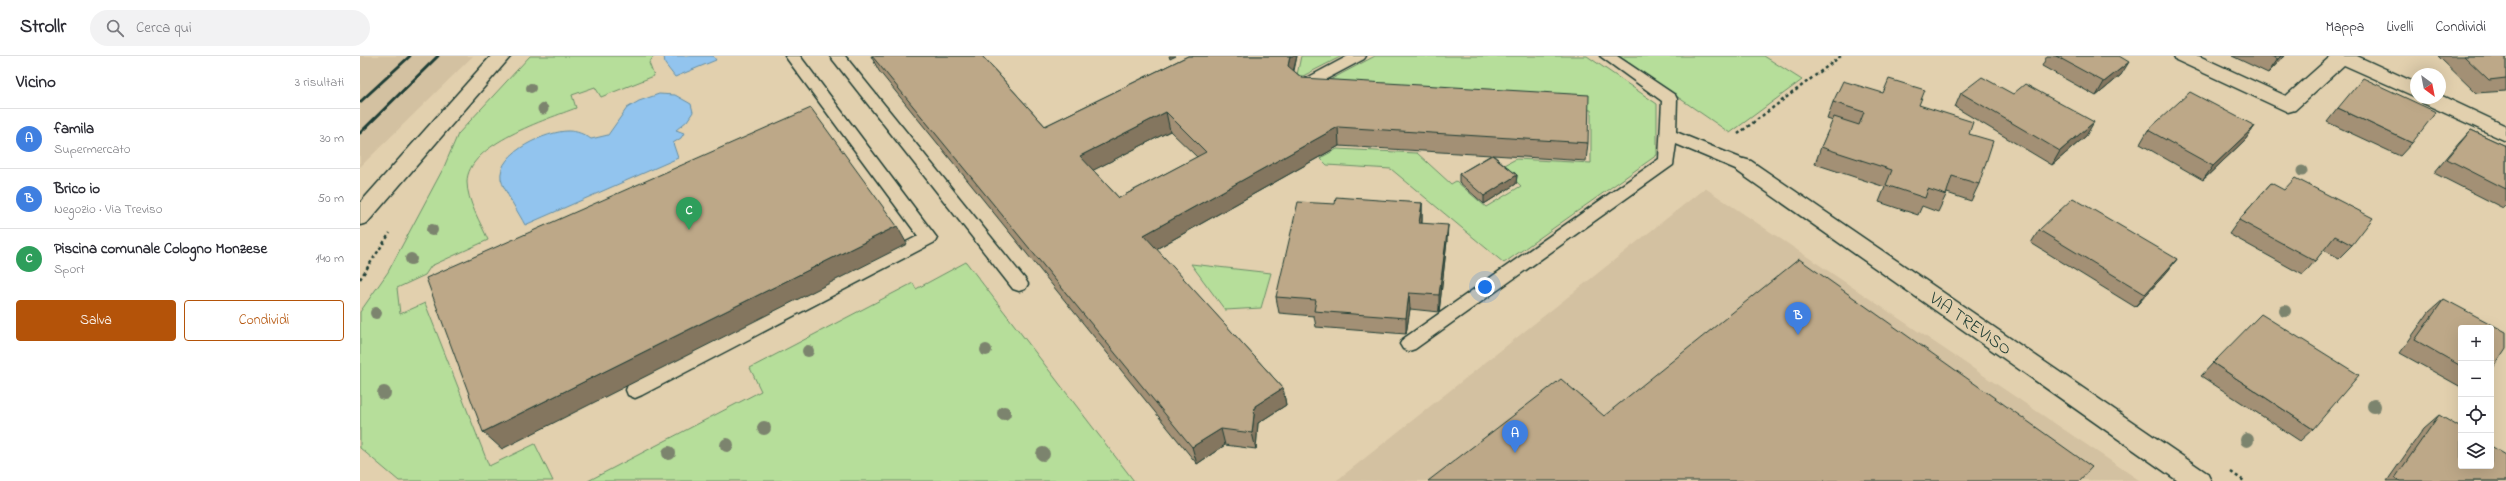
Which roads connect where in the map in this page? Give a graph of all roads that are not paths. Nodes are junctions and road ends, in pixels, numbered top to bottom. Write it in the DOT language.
graph roads {
  1 [pos="502,56"];
  2 [pos="792,56"];
  3 [pos="837,56"];
  4 [pos="1359,56"];
  5 [pos="1607,56"];
  6 [pos="2183,56"];
  7 [pos="2342,56"];
  8 [pos="1299,88"];
  9 [pos="2410,88"];
  10 [pos="2443,104"];
  11 [pos="2506,121"];
  12 [pos="2483,123"];
  13 [pos="1668,134"];
  14 [pos="2506,134"];
  15 [pos="1744,166"];
  16 [pos="360,217"];
  17 [pos="1019,284"];
  18 [pos="1409,344"];
  19 [pos="635,390"];
  20 [pos="2198,481"];
  1 -- 16 [label="street"];
  2 -- 19 [label="lane"];
  3 -- 17 [label="lane"];
  4 -- 8 [label="lane"];
  5 -- 13 [label="lane"];
  6 -- 7 [label="street"];
  7 -- 9 [label="street"];
  10 -- 12 [label="street"];
  11 -- 12 [label="street"];
  12 -- 14 [label="street"];
  13 -- 15 [label="lane"];
  13 -- 18 [label="lane"];
  15 -- 20 [label="street, VIA TREVISO"];
}
